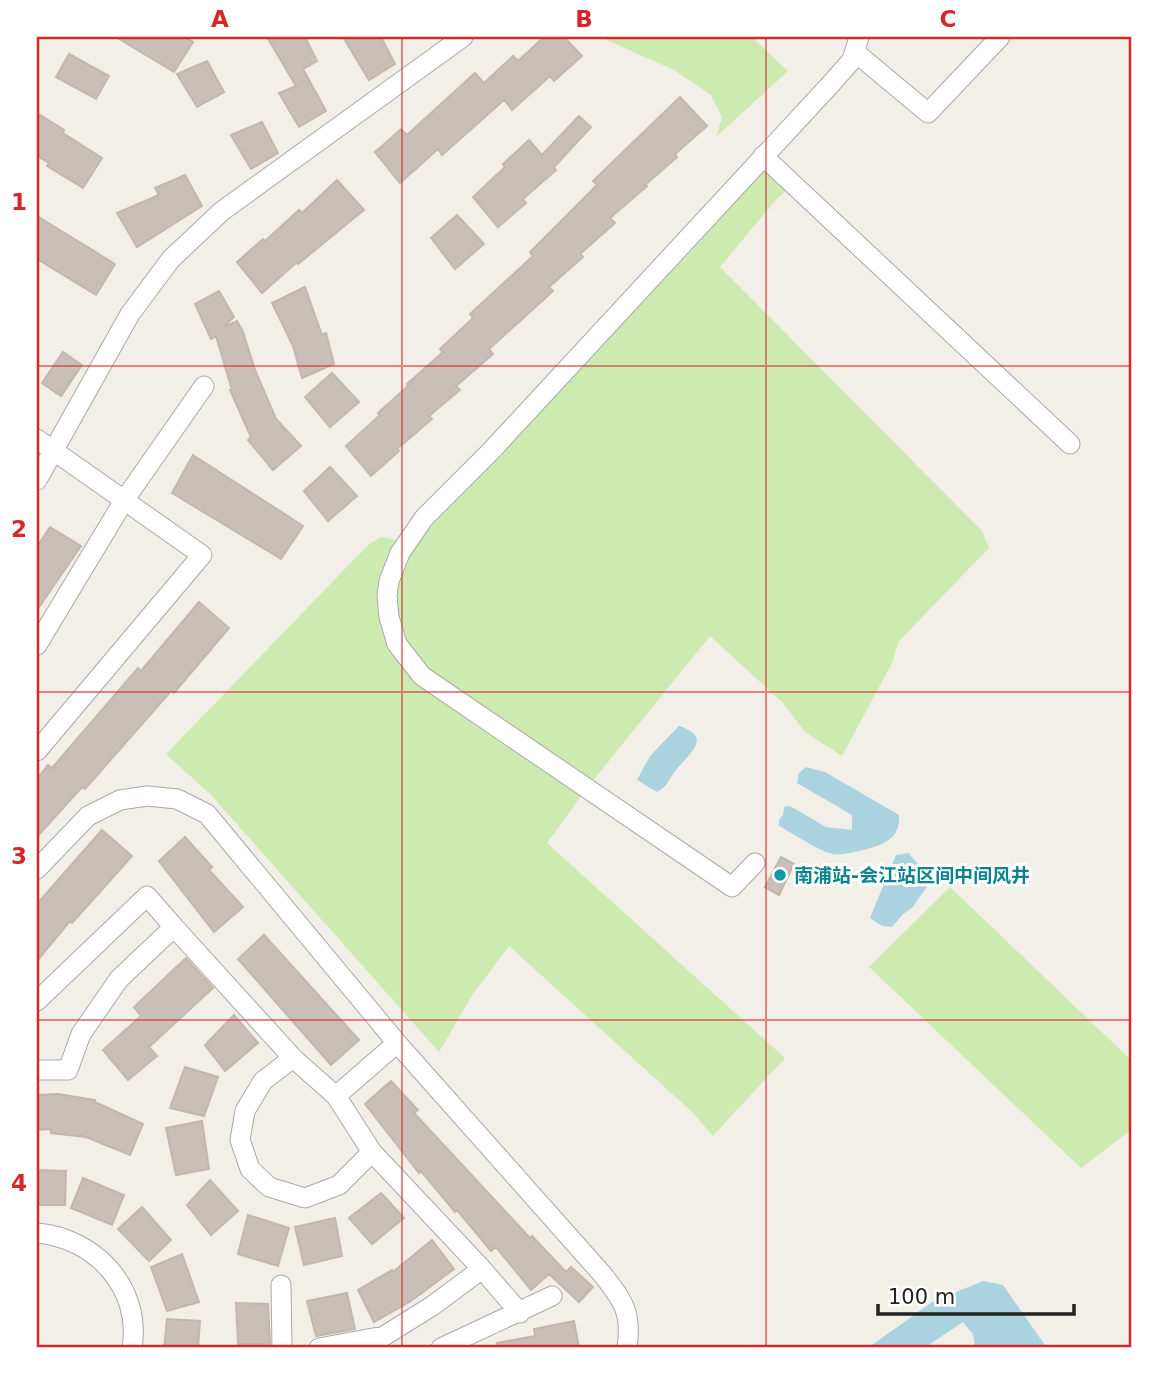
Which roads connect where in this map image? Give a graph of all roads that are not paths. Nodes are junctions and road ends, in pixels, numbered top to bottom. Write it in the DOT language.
graph roads {
  1 [pos="463,37"];
  2 [pos="1000,37"];
  3 [pos="857,44"];
  4 [pos="763,156"];
  5 [pos="204,386"];
  6 [pos="37,439"];
  7 [pos="1070,444"];
  8 [pos="54,452"];
  9 [pos="37,480"];
  10 [pos="125,499"];
  11 [pos="37,645"];
  12 [pos="37,751"];
  13 [pos="755,863"];
  14 [pos="37,869"];
  15 [pos="174,927"];
  16 [pos="37,1001"];
  17 [pos="397,1043"];
  18 [pos="293,1058"];
  19 [pos="37,1070"];
  20 [pos="336,1097"];
  21 [pos="372,1152"];
  22 [pos="37,1233"];
  23 [pos="482,1269"];
  24 [pos="281,1285"];
  25 [pos="552,1296"];
  26 [pos="520,1313"];
  27 [pos="132,1348"];
  28 [pos="282,1348"];
  29 [pos="319,1348"];
  30 [pos="441,1348"];
  31 [pos="627,1348"];
  1 -- 8 [label="street"];
  2 -- 3 [label="street"];
  3 -- 4 [label="street"];
  4 -- 7 [label="street"];
  4 -- 13 [label="street"];
  5 -- 10 [label="street"];
  6 -- 8 [label="street"];
  8 -- 9 [label="street"];
  8 -- 10 [label="street"];
  10 -- 11 [label="street"];
  10 -- 12 [label="street"];
  14 -- 17 [label="street"];
  15 -- 16 [label="street"];
  15 -- 18 [label="street"];
  15 -- 19 [label="street"];
  17 -- 20 [label="street"];
  17 -- 31 [label="street"];
  18 -- 20 [label="street"];
  18 -- 21 [label="street"];
  20 -- 21 [label="street"];
  21 -- 23 [label="street"];
  22 -- 27 [label="street"];
  23 -- 26 [label="street"];
  23 -- 29 [label="street"];
  24 -- 28 [label="street"];
  25 -- 26 [label="street"];
  26 -- 30 [label="street"];
}
